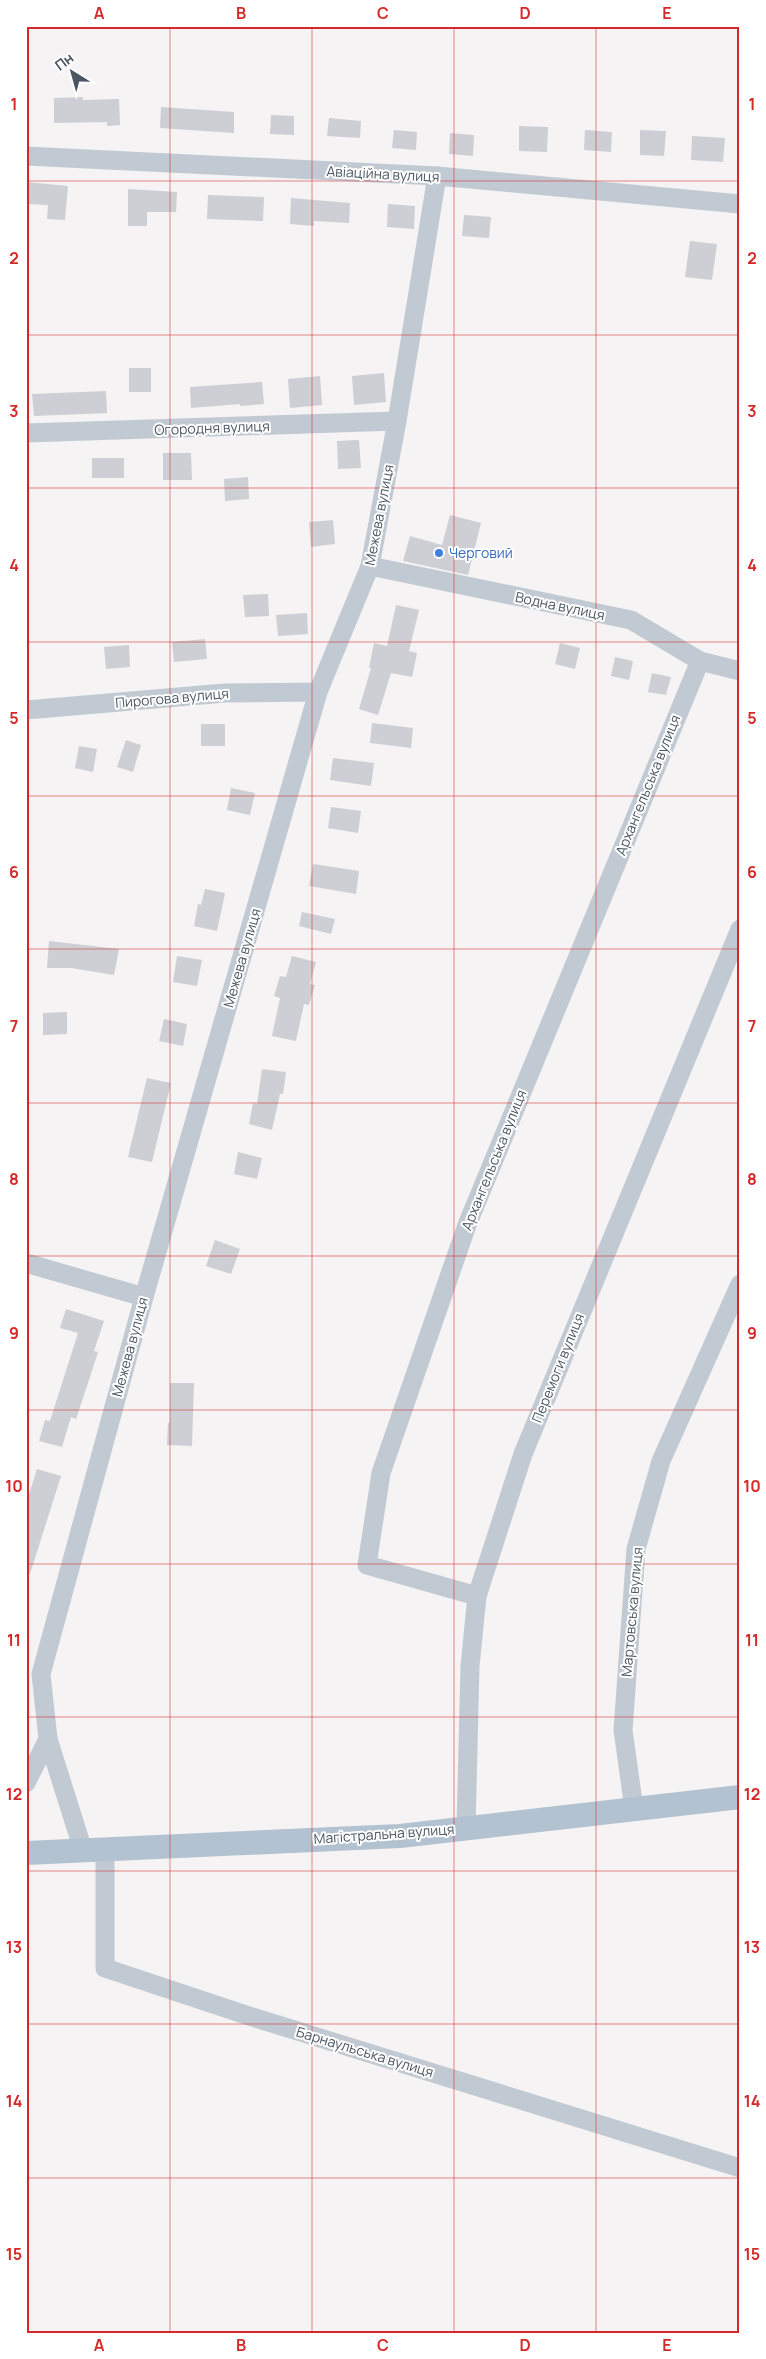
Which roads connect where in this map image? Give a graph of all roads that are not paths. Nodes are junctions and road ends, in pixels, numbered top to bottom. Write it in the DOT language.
graph roads {
  1 [pos="26,156"];
  2 [pos="437,176"];
  3 [pos="740,204"];
  4 [pos="397,421"];
  5 [pos="26,433"];
  6 [pos="370,566"];
  7 [pos="700,661"];
  8 [pos="740,671"];
  9 [pos="318,692"];
  10 [pos="26,710"];
  11 [pos="740,929"];
  12 [pos="26,1263"];
  13 [pos="740,1284"];
  14 [pos="144,1297"];
  15 [pos="477,1596"];
  16 [pos="48,1739"];
  17 [pos="26,1783"];
  18 [pos="740,1797"];
  19 [pos="634,1809"];
  20 [pos="466,1828"];
  21 [pos="94,1849"];
  22 [pos="26,1853"];
  23 [pos="740,2168"];
  1 -- 2 [label="street, Авіаційна вулиця"];
  2 -- 3 [label="street, Авіаційна вулиця"];
  2 -- 4 [label="street, Межева вулиця"];
  4 -- 5 [label="street, Огородня вулиця"];
  4 -- 6 [label="street, Межева вулиця"];
  6 -- 7 [label="street, Водна вулиця"];
  6 -- 9 [label="street, Межева вулиця"];
  7 -- 8 [label="street, Водна вулиця"];
  7 -- 15 [label="street, Архангельська вулиця"];
  9 -- 10 [label="street, Пирогова вулиця"];
  9 -- 14 [label="street, Межева вулиця"];
  11 -- 15 [label="street, Перемоги вулиця"];
  12 -- 14 [label="street"];
  13 -- 19 [label="street, Мартовська вулиця"];
  14 -- 16 [label="street, Межева вулиця"];
  15 -- 20 [label="street, Перемоги вулиця"];
  16 -- 17 [label="street"];
  16 -- 21 [label="street, Межева вулиця"];
  18 -- 19 [label="main road, Магістральна вулиця"];
  19 -- 20 [label="main road, Магістральна вулиця"];
  20 -- 21 [label="main road, Магістральна вулиця"];
  21 -- 22 [label="main road, Магістральна вулиця"];
  21 -- 23 [label="street, Барнаульська вулиця"];
}
